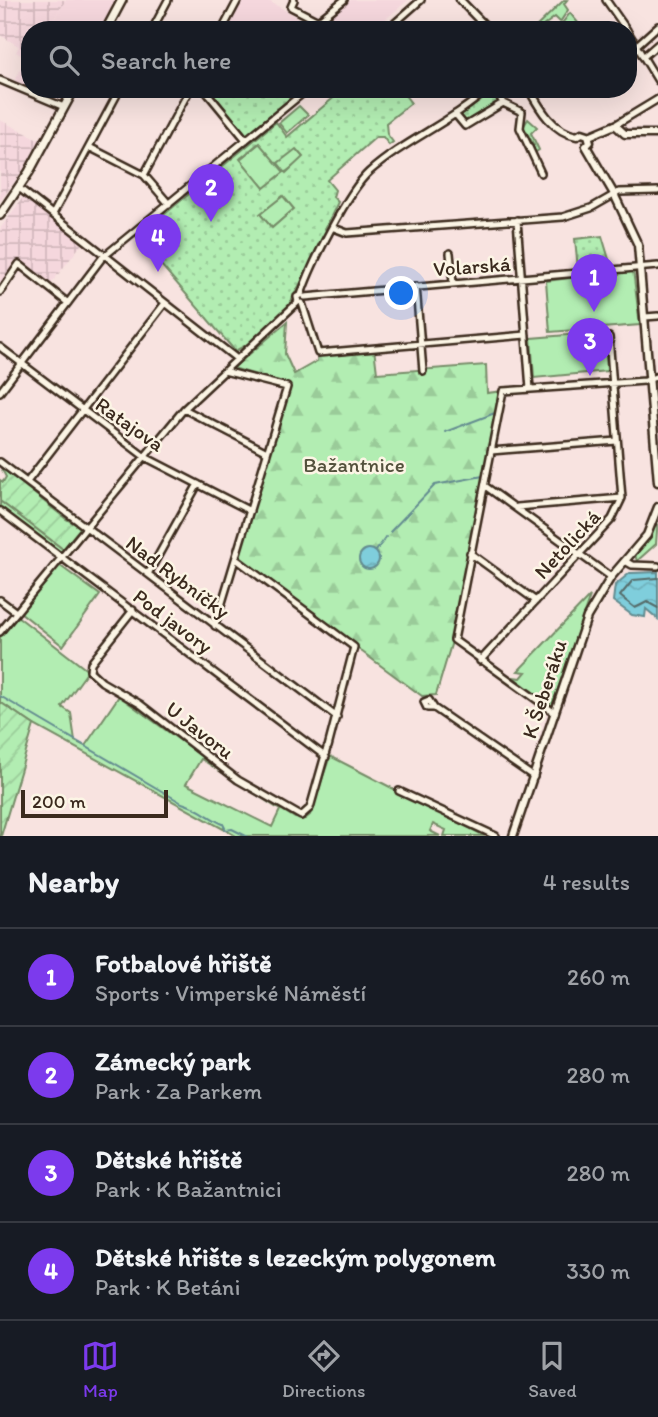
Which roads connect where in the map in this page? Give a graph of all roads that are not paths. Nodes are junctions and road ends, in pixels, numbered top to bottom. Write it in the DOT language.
graph roads {
  1 [pos="122,0"];
  2 [pos="168,0"];
  3 [pos="238,0"];
  4 [pos="295,0"];
  5 [pos="344,0"];
  6 [pos="422,0"];
  7 [pos="460,0"];
  8 [pos="618,0"];
  9 [pos="608,3"];
  10 [pos="111,21"];
  11 [pos="157,21"];
  12 [pos="227,21"];
  13 [pos="398,21"];
  14 [pos="480,21"];
  15 [pos="620,21"];
  16 [pos="658,26"];
  17 [pos="658,44"];
  18 [pos="637,46"];
  19 [pos="643,57"];
  20 [pos="658,81"];
  21 [pos="1,83"];
  22 [pos="21,91"];
  23 [pos="40,98"];
  24 [pos="69,98"];
  25 [pos="115,98"];
  26 [pos="185,98"];
  27 [pos="211,98"];
  28 [pos="297,98"];
  29 [pos="476,98"];
  30 [pos="500,98"];
  31 [pos="534,98"];
  32 [pos="658,99"];
  33 [pos="503,103"];
  34 [pos="64,107"];
  35 [pos="455,114"];
  36 [pos="615,125"];
  37 [pos="658,134"];
  38 [pos="577,136"];
  39 [pos="589,136"];
  40 [pos="246,140"];
  41 [pos="89,146"];
  42 [pos="586,146"];
  43 [pos="541,173"];
  44 [pos="145,175"];
  45 [pos="19,188"];
  46 [pos="658,191"];
  47 [pos="614,194"];
  48 [pos="169,204"];
  49 [pos="53,214"];
  50 [pos="0,215"];
  51 [pos="517,220"];
  52 [pos="334,228"];
  53 [pos="450,253"];
  54 [pos="106,256"];
  55 [pos="641,266"];
  56 [pos="658,266"];
  57 [pos="521,278"];
  58 [pos="453,283"];
  59 [pos="416,286"];
  60 [pos="0,292"];
  61 [pos="302,299"];
  62 [pos="68,303"];
  63 [pos="165,303"];
  64 [pos="658,316"];
  65 [pos="645,317"];
  66 [pos="526,335"];
  67 [pos="609,337"];
  68 [pos="421,345"];
  69 [pos="0,347"];
  70 [pos="237,359"];
  71 [pos="22,364"];
  72 [pos="224,371"];
  73 [pos="423,371"];
  74 [pos="658,376"];
  75 [pos="650,379"];
  76 [pos="613,383"];
  77 [pos="530,389"];
  78 [pos="0,392"];
  79 [pos="184,409"];
  80 [pos="83,410"];
  81 [pos="617,441"];
  82 [pos="491,451"];
  83 [pos="267,452"];
  84 [pos="145,457"];
  85 [pos="0,462"];
  86 [pos="27,482"];
  87 [pos="658,482"];
  88 [pos="198,484"];
  89 [pos="485,486"];
  90 [pos="622,498"];
  91 [pos="516,507"];
  92 [pos="658,507"];
  93 [pos="0,511"];
  94 [pos="250,511"];
  95 [pos="87,528"];
  96 [pos="470,553"];
  97 [pos="579,553"];
  98 [pos="62,558"];
  99 [pos="236,559"];
  100 [pos="625,561"];
  101 [pos="656,565"];
  102 [pos="148,574"];
  103 [pos="611,577"];
  104 [pos="0,600"];
  105 [pos="536,601"];
  106 [pos="133,610"];
  107 [pos="16,612"];
  108 [pos="215,626"];
  109 [pos="0,632"];
  110 [pos="480,661"];
  111 [pos="434,708"];
  112 [pos="555,713"];
  113 [pos="337,717"];
  114 [pos="326,757"];
  115 [pos="534,777"];
  116 [pos="399,791"];
  117 [pos="496,836"];
  118 [pos="513,836"];
  1 -- 10 [label="main road"];
  2 -- 11 [label="street"];
  3 -- 12 [label="street"];
  4 -- 5 [label="street"];
  6 -- 13 [label="street"];
  7 -- 14 [label="street"];
  8 -- 9 [label="street"];
  9 -- 15 [label="street"];
  16 -- 18 [label="street"];
  17 -- 19 [label="street"];
  18 -- 19 [label="street"];
  19 -- 20 [label="street"];
  21 -- 22 [label="street"];
  23 -- 34 [label="street"];
  24 -- 34 [label="main road"];
  25 -- 41 [label="street"];
  26 -- 44 [label="street"];
  27 -- 40 [label="street"];
  28 -- 40 [label="street"];
  29 -- 35 [label="street"];
  30 -- 33 [label="street"];
  31 -- 38 [label="street"];
  32 -- 36 [label="street"];
  33 -- 35 [label="street"];
  33 -- 43 [label="street"];
  34 -- 45 [label="main road"];
  35 -- 52 [label="street"];
  36 -- 37 [label="street"];
  36 -- 39 [label="street"];
  38 -- 39 [label="street"];
  38 -- 42 [label="street"];
  39 -- 42 [label="street"];
  40 -- 48 [label="street"];
  41 -- 44 [label="street"];
  41 -- 49 [label="street"];
  42 -- 47 [label="street"];
  44 -- 48 [label="street"];
  45 -- 49 [label="street"];
  45 -- 50 [label="main road"];
  46 -- 47 [label="street"];
  47 -- 51 [label="street"];
  47 -- 55 [label="street"];
  48 -- 54 [label="street"];
  49 -- 54 [label="street"];
  51 -- 52 [label="street"];
  51 -- 57 [label="street"];
  52 -- 61 [label="street"];
  53 -- 58 [label="street"];
  54 -- 62 [label="street"];
  54 -- 63 [label="street"];
  55 -- 56 [label="street, Volarská"];
  55 -- 57 [label="street, Volarská"];
  55 -- 65 [label="street"];
  57 -- 58 [label="street, Volarská"];
  57 -- 66 [label="street"];
  58 -- 59 [label="street, Volarská"];
  59 -- 61 [label="street, Volarská"];
  59 -- 68 [label="street"];
  60 -- 62 [label="street"];
  61 -- 68 [label="street"];
  61 -- 70 [label="street"];
  62 -- 71 [label="street"];
  63 -- 70 [label="street"];
  63 -- 80 [label="street"];
  64 -- 65 [label="street"];
  65 -- 75 [label="street"];
  66 -- 68 [label="street"];
  66 -- 77 [label="street"];
  67 -- 76 [label="street, Netolická"];
  68 -- 73 [label="street"];
  69 -- 71 [label="street, Ratajova"];
  70 -- 72 [label="street"];
  71 -- 78 [label="street"];
  71 -- 80 [label="street, Ratajova"];
  72 -- 79 [label="street"];
  72 -- 83 [label="street"];
  74 -- 75 [label="street"];
  75 -- 76 [label="street"];
  75 -- 87 [label="street"];
  76 -- 77 [label="street"];
  76 -- 81 [label="street, Netolická"];
  77 -- 82 [label="street"];
  79 -- 83 [label="street"];
  79 -- 84 [label="street"];
  80 -- 84 [label="street, Ratajova"];
  80 -- 86 [label="street"];
  81 -- 82 [label="street"];
  81 -- 90 [label="street, Netolická"];
  82 -- 89 [label="street"];
  83 -- 94 [label="street"];
  84 -- 88 [label="street, Ratajova"];
  84 -- 95 [label="street"];
  85 -- 86 [label="street, Nad Rybníčky"];
  86 -- 95 [label="street, Nad Rybníčky"];
  88 -- 94 [label="street, Ratajova"];
  88 -- 102 [label="street"];
  89 -- 91 [label="street"];
  89 -- 96 [label="street"];
  90 -- 91 [label="street"];
  90 -- 97 [label="street, Netolická"];
  91 -- 97 [label="street"];
  92 -- 100 [label="street, K Šeberáku"];
  93 -- 98 [label="street, Pod javory"];
  94 -- 99 [label="street"];
  95 -- 98 [label="street"];
  95 -- 102 [label="street, Nad Rybníčky"];
  96 -- 105 [label="street"];
  96 -- 110 [label="street"];
  97 -- 103 [label="street"];
  97 -- 105 [label="street, Netolická"];
  98 -- 106 [label="street, Pod javory"];
  98 -- 107 [label="street"];
  99 -- 108 [label="street"];
  99 -- 113 [label="street"];
  100 -- 101 [label="street"];
  100 -- 103 [label="street, K Šeberáku"];
  102 -- 108 [label="street, Nad Rybníčky"];
  103 -- 112 [label="street, K Šeberáku"];
  104 -- 107 [label="street"];
  105 -- 110 [label="street, Netolická"];
  106 -- 114 [label="street, Pod javory"];
  106 -- 114 [label="street, U Javoru"];
  107 -- 109 [label="street"];
  108 -- 113 [label="street, Nad Rybníčky"];
  110 -- 112 [label="street"];
  111 -- 115 [label="street"];
  112 -- 115 [label="street, K Šeberáku"];
  113 -- 114 [label="street"];
  115 -- 118 [label="street, K Šeberáku"];
  116 -- 117 [label="street"];
}
